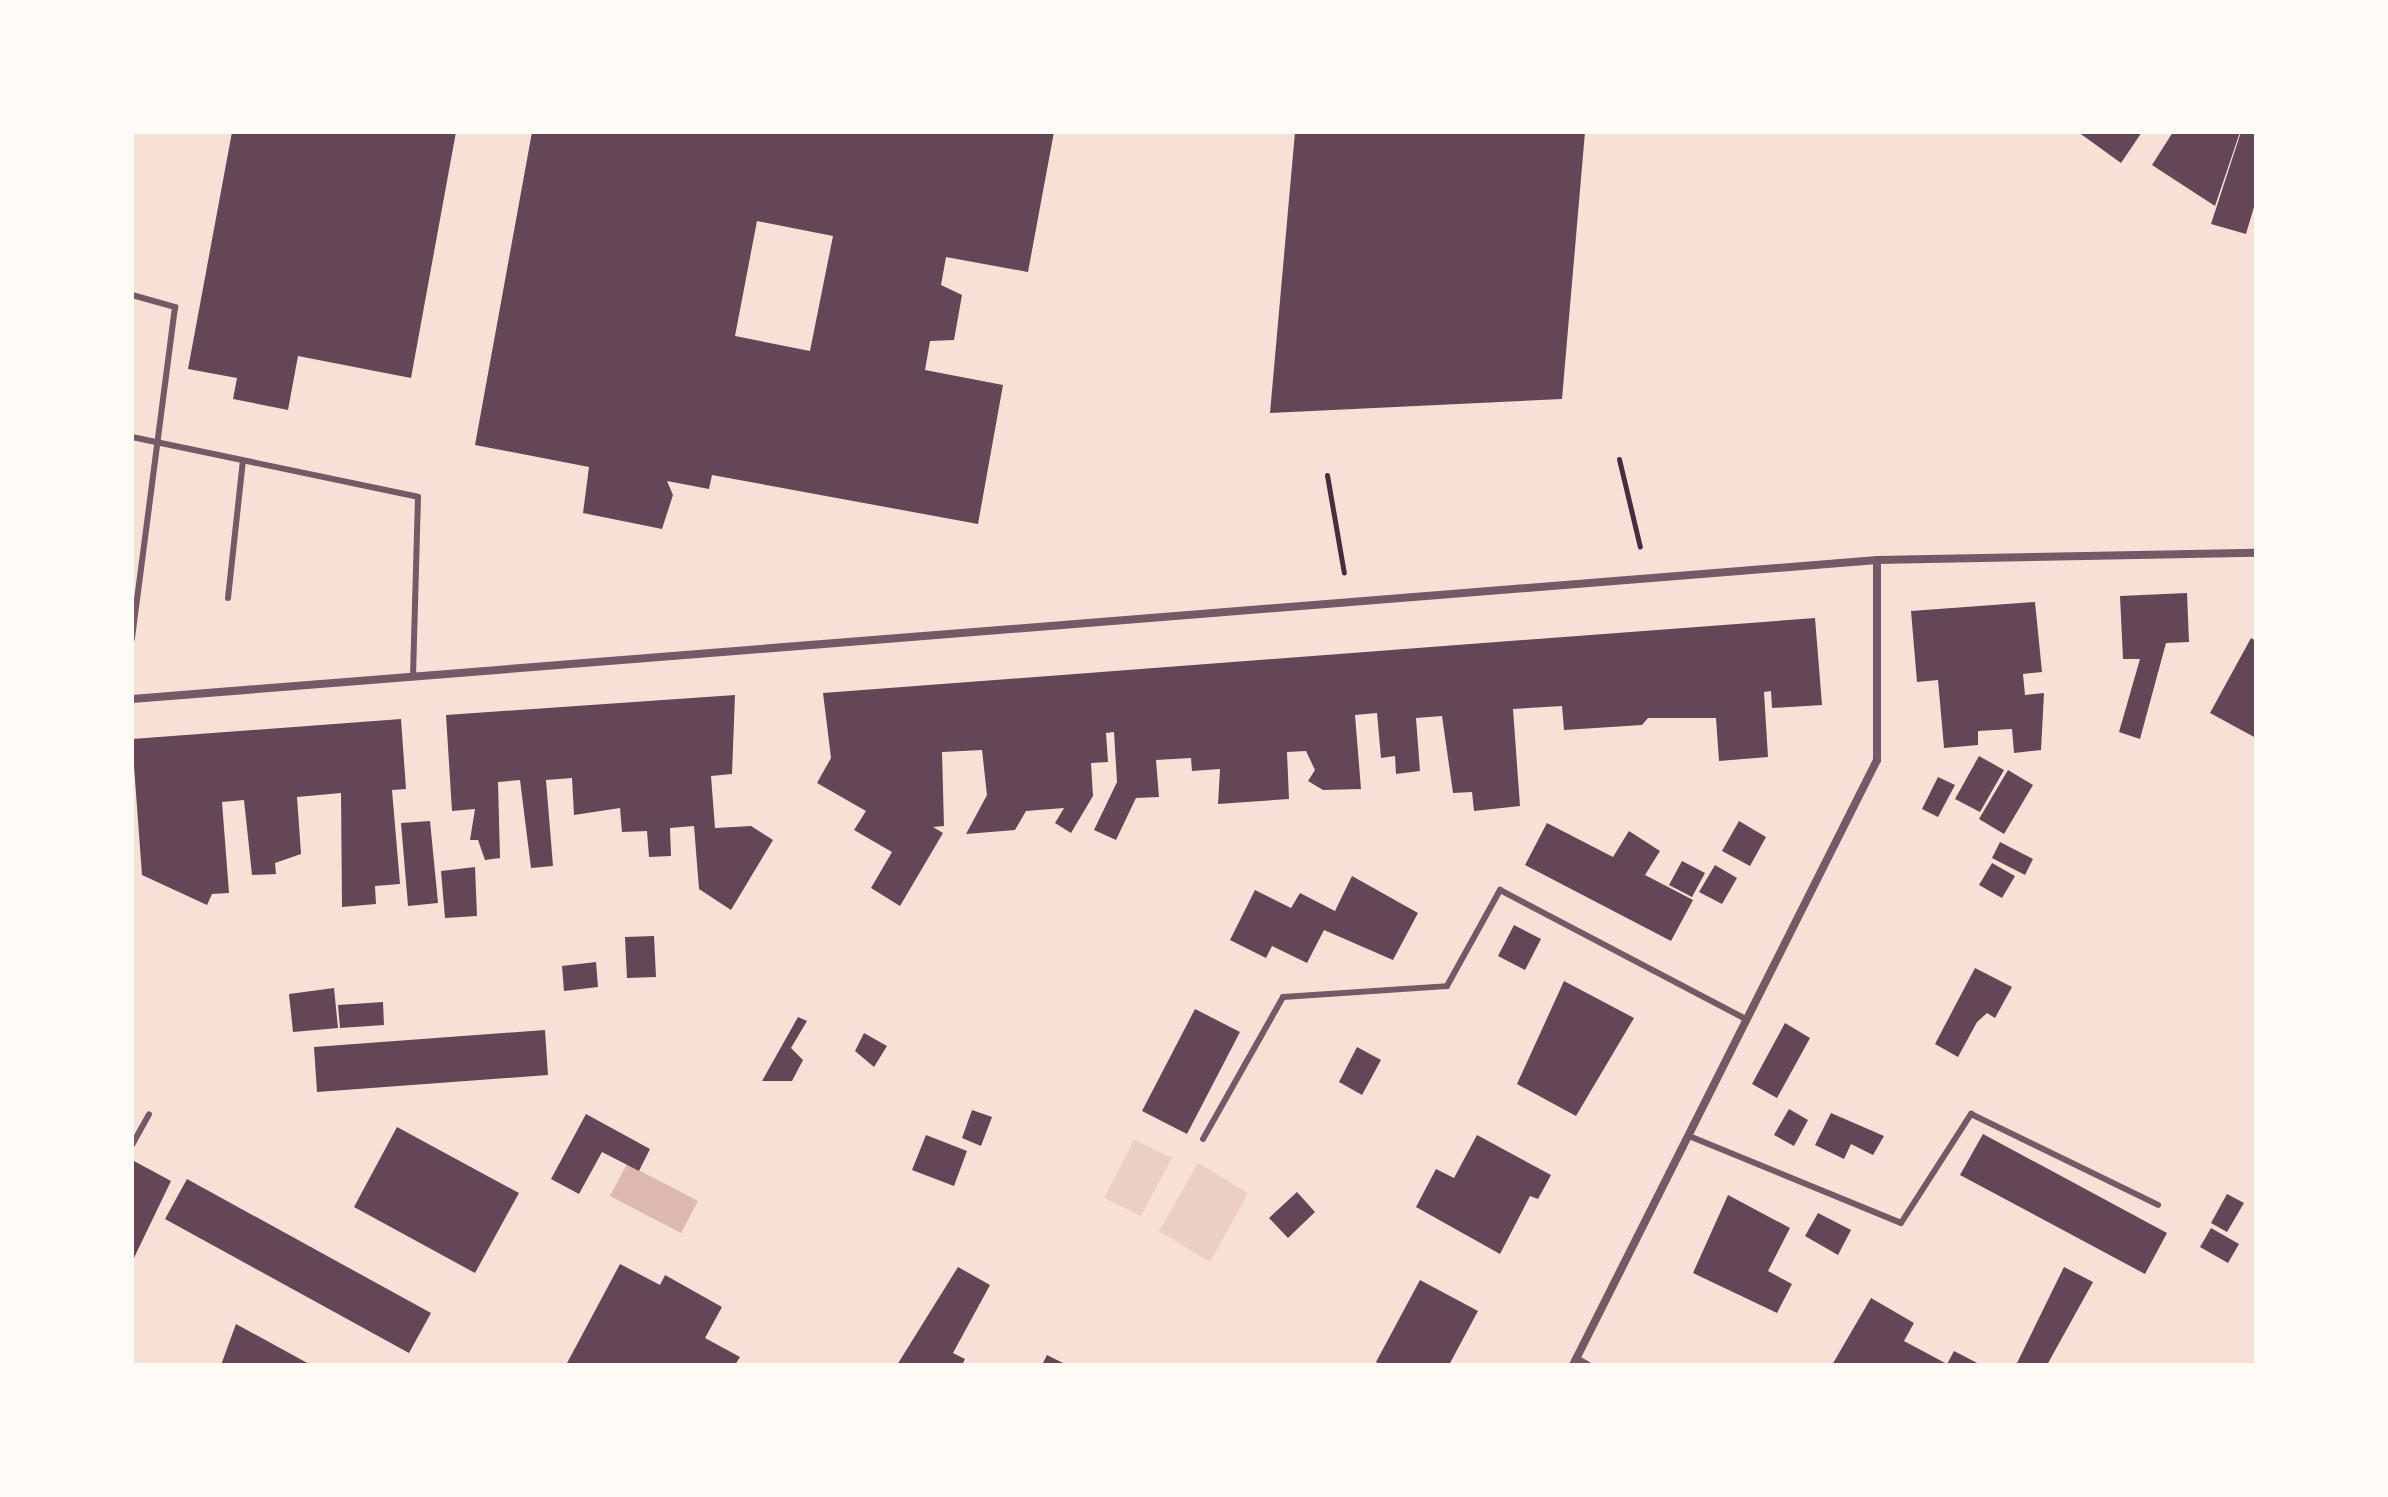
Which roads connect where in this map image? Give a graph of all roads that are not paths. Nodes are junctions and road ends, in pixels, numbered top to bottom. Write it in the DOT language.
graph roads {
  1 [pos="132,295"];
  2 [pos="132,437"];
  3 [pos="161,444"];
  4 [pos="243,461"];
  5 [pos="2256,553"];
  6 [pos="1877,560"];
  7 [pos="228,598"];
  8 [pos="132,639"];
  9 [pos="413,677"];
  10 [pos="132,699"];
  11 [pos="1746,1019"];
  12 [pos="149,1114"];
  13 [pos="1689,1136"];
  14 [pos="1203,1139"];
  15 [pos="132,1145"];
  16 [pos="2158,1205"];
  17 [pos="1575,1362"];
  18 [pos="1587,1365"];
  1 -- 3 [label="lane"];
  2 -- 3 [label="lane"];
  3 -- 4 [label="lane"];
  3 -- 8 [label="lane"];
  4 -- 7 [label="lane"];
  4 -- 9 [label="lane"];
  5 -- 6 [label="street"];
  6 -- 9 [label="street"];
  6 -- 11 [label="street"];
  9 -- 10 [label="street"];
  11 -- 13 [label="street"];
  11 -- 14 [label="lane"];
  12 -- 15 [label="lane"];
  13 -- 16 [label="lane"];
  13 -- 17 [label="street"];
  17 -- 18 [label="street"];
}
